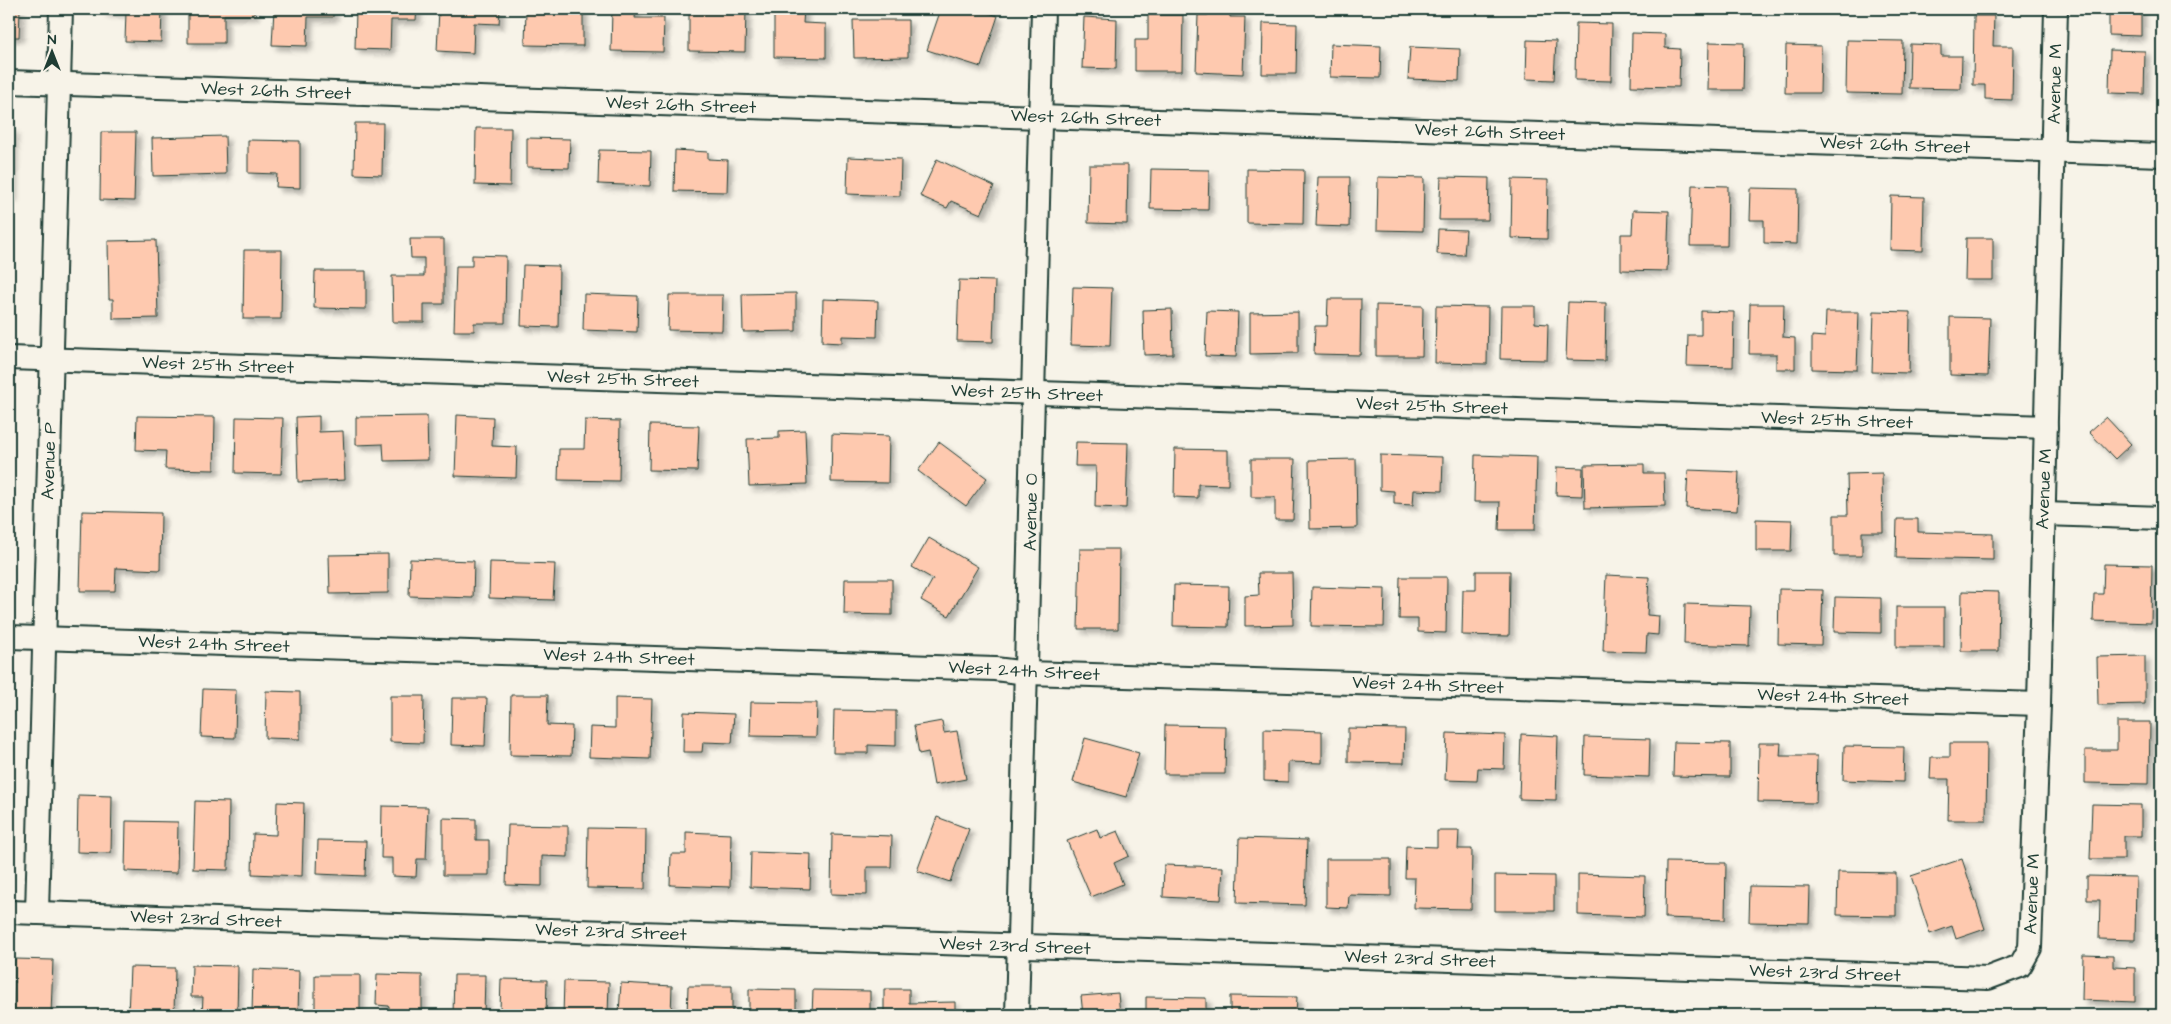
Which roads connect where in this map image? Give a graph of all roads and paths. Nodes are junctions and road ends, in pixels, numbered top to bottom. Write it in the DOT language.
graph roads {
  1 [pos="60,9"];
  2 [pos="1043,9"];
  3 [pos="2056,9"];
  4 [pos="9,82"];
  5 [pos="59,84"];
  6 [pos="1041,117"];
  7 [pos="2053,151"];
  8 [pos="2162,155"];
  9 [pos="9,358"];
  10 [pos="51,359"];
  11 [pos="1033,393"];
  12 [pos="2046,427"];
  13 [pos="2044,514"];
  14 [pos="2162,518"];
  15 [pos="9,637"];
  16 [pos="44,638"];
  17 [pos="1027,673"];
  18 [pos="2039,704"];
  19 [pos="9,912"];
  20 [pos="37,913"];
  21 [pos="1018,946"];
  22 [pos="2020,966"];
  23 [pos="1017,1015"];
  1 -- 5 [label="street, Avenue P"];
  2 -- 6 [label="street, Avenue O"];
  3 -- 7 [label="street, Avenue M"];
  4 -- 5 [label="street, West 26th Street"];
  5 -- 6 [label="street, West 26th Street"];
  5 -- 10 [label="street, Avenue P"];
  6 -- 7 [label="street, West 26th Street"];
  6 -- 11 [label="street, Avenue O"];
  7 -- 8 [label="street, West 26th Street"];
  7 -- 12 [label="street, Avenue M"];
  9 -- 10 [label="street, West 25th Street"];
  10 -- 11 [label="street, West 25th Street"];
  10 -- 16 [label="street, Avenue P"];
  11 -- 12 [label="street, West 25th Street"];
  11 -- 17 [label="street, Avenue O"];
  12 -- 13 [label="street, Avenue M"];
  13 -- 14 [label="street"];
  13 -- 18 [label="street, Avenue M"];
  15 -- 16 [label="street, West 24th Street"];
  16 -- 17 [label="street, West 24th Street"];
  16 -- 20 [label="street, Avenue P"];
  17 -- 18 [label="street, West 24th Street"];
  17 -- 21 [label="street, Avenue O"];
  18 -- 22 [label="street, Avenue M"];
  19 -- 20 [label="street, West 23rd Street"];
  20 -- 21 [label="street, West 23rd Street"];
  21 -- 22 [label="street, West 23rd Street"];
  21 -- 23 [label="street, Avenue O"];
}
